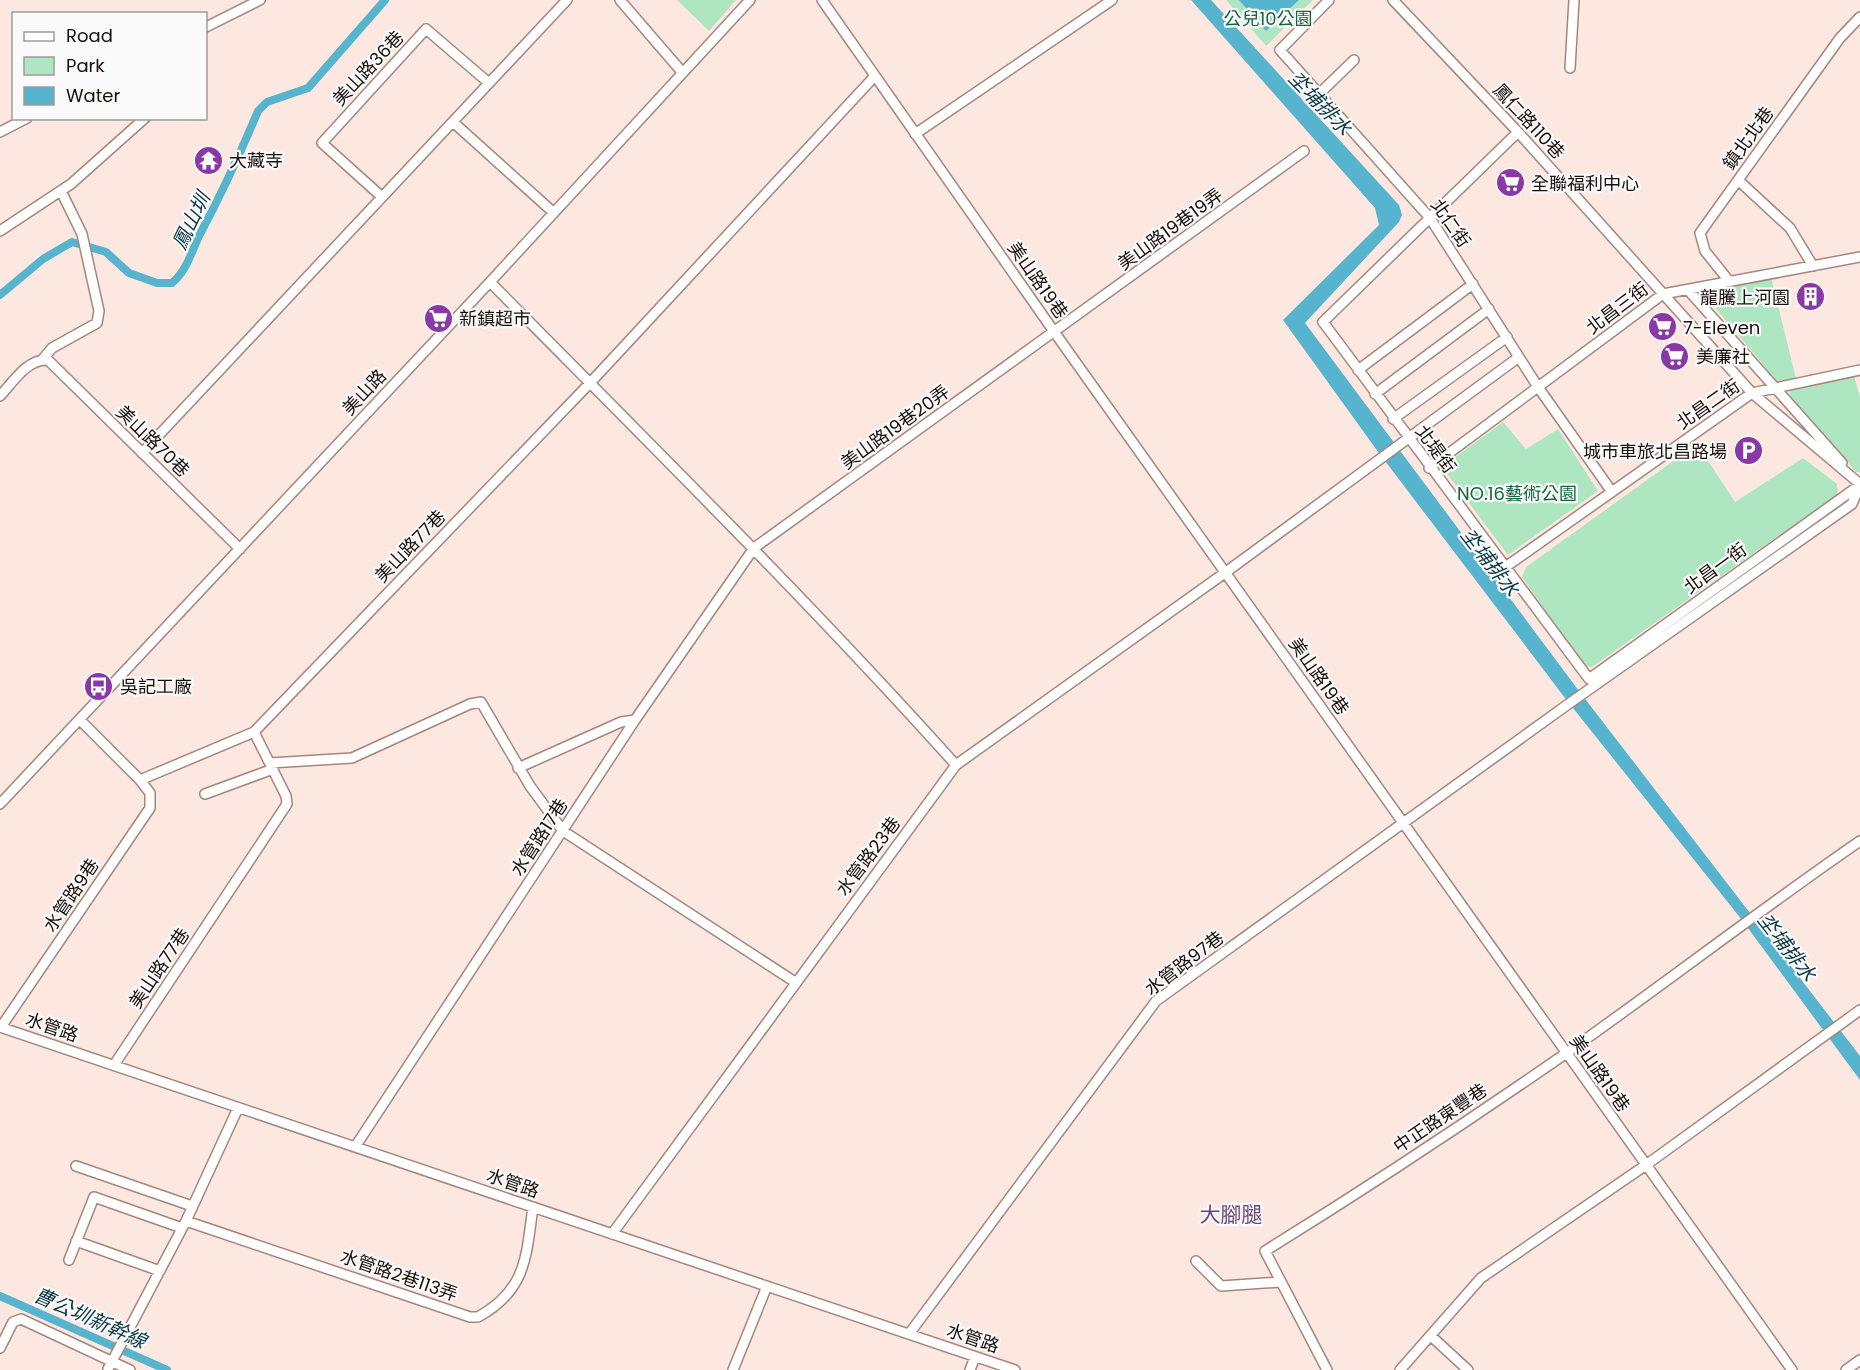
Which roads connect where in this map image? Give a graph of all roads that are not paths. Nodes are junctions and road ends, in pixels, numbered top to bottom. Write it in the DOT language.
graph roads {
  1 [pos="260,0"];
  2 [pos="567,0"];
  3 [pos="620,0"];
  4 [pos="750,0"];
  5 [pos="822,0"];
  6 [pos="1112,0"];
  7 [pos="1329,0"];
  8 [pos="1393,0"];
  9 [pos="1574,0"];
  10 [pos="1860,17"];
  11 [pos="207,26"];
  12 [pos="1354,60"];
  13 [pos="1570,68"];
  14 [pos="682,72"];
  15 [pos="874,77"];
  16 [pos="489,83"];
  17 [pos="1319,94"];
  18 [pos="23,120"];
  19 [pos="143,120"];
  20 [pos="453,122"];
  21 [pos="0,132"];
  22 [pos="1518,132"];
  23 [pos="915,134"];
  24 [pos="1304,151"];
  25 [pos="1738,180"];
  26 [pos="61,191"];
  27 [pos="382,197"];
  28 [pos="554,213"];
  29 [pos="1430,218"];
  30 [pos="0,231"];
  31 [pos="1860,257"];
  32 [pos="1813,266"];
  33 [pos="1729,281"];
  34 [pos="490,282"];
  35 [pos="1473,284"];
  36 [pos="1688,290"];
  37 [pos="1663,294"];
  38 [pos="1490,309"];
  39 [pos="1055,333"];
  40 [pos="1506,337"];
  41 [pos="1519,357"];
  42 [pos="42,360"];
  43 [pos="1358,370"];
  44 [pos="1860,370"];
  45 [pos="590,383"];
  46 [pos="1538,387"];
  47 [pos="1777,387"];
  48 [pos="1752,393"];
  49 [pos="1375,394"];
  50 [pos="0,396"];
  51 [pos="1394,419"];
  52 [pos="1404,439"];
  53 [pos="142,453"];
  54 [pos="1429,468"];
  55 [pos="1860,484"];
  56 [pos="1612,492"];
  57 [pos="754,548"];
  58 [pos="240,549"];
  59 [pos="1504,568"];
  60 [pos="1226,572"];
  61 [pos="1590,683"];
  62 [pos="1567,705"];
  63 [pos="80,720"];
  64 [pos="635,720"];
  65 [pos="254,732"];
  66 [pos="956,765"];
  67 [pos="271,766"];
  68 [pos="518,768"];
  69 [pos="140,780"];
  70 [pos="205,794"];
  71 [pos="0,804"];
  72 [pos="1404,824"];
  73 [pos="563,831"];
  74 [pos="1860,841"];
  75 [pos="795,982"];
  76 [pos="1860,1010"];
  77 [pos="1,1027"];
  78 [pos="1566,1053"];
  79 [pos="114,1065"];
  80 [pos="238,1108"];
  81 [pos="355,1147"];
  82 [pos="1646,1165"];
  83 [pos="76,1166"];
  84 [pos="192,1206"];
  85 [pos="532,1207"];
  86 [pos="184,1224"];
  87 [pos="612,1234"];
  88 [pos="76,1241"];
  89 [pos="69,1260"];
  90 [pos="1196,1262"];
  91 [pos="160,1271"];
  92 [pos="1281,1282"];
  93 [pos="767,1286"];
  94 [pos="909,1334"];
  95 [pos="1431,1336"];
  96 [pos="0,1348"];
  97 [pos="975,1357"];
  98 [pos="1860,1360"];
  99 [pos="111,1362"];
  100 [pos="130,1370"];
  101 [pos="733,1370"];
  102 [pos="970,1370"];
  103 [pos="1015,1370"];
  104 [pos="1327,1370"];
  105 [pos="1400,1370"];
  106 [pos="1468,1370"];
  107 [pos="1792,1370"];
  108 [pos="1846,1370"];
  1 -- 11 [label="street"];
  2 -- 16 [label="street"];
  3 -- 14 [label="street"];
  4 -- 14 [label="street, 美山路"];
  5 -- 15 [label="street, 美山路19巷"];
  6 -- 23 [label="street"];
  7 -- 17 [label="street, 北仁街"];
  8 -- 22 [label="street, 鳳仁路110巷"];
  9 -- 13 [label="street"];
  10 -- 25 [label="street, 鎮北北巷"];
  12 -- 17 [label="street"];
  14 -- 28 [label="street, 美山路"];
  15 -- 23 [label="street, 美山路19巷"];
  15 -- 45 [label="street, 美山路77巷"];
  16 -- 20 [label="street"];
  16 -- 27 [label="street, 美山路36巷"];
  17 -- 29 [label="street, 北仁街"];
  18 -- 21 [label="street"];
  19 -- 26 [label="street"];
  20 -- 27 [label="street"];
  20 -- 28 [label="street"];
  22 -- 29 [label="street"];
  22 -- 37 [label="street, 鳳仁路110巷"];
  23 -- 39 [label="street, 美山路19巷"];
  24 -- 39 [label="street, 美山路19巷19弄"];
  25 -- 32 [label="street"];
  25 -- 33 [label="street, 鎮北北巷"];
  26 -- 30 [label="street"];
  26 -- 42 [label="street"];
  27 -- 53 [label="street"];
  28 -- 34 [label="street, 美山路"];
  29 -- 35 [label="street, 北仁街"];
  29 -- 43 [label="street, 北堤街"];
  31 -- 32 [label="street, 北昌三街"];
  32 -- 33 [label="street, 北昌三街"];
  33 -- 36 [label="street, 北昌三街"];
  34 -- 45 [label="street"];
  34 -- 58 [label="street, 美山路"];
  35 -- 38 [label="street, 北仁街"];
  35 -- 43 [label="street"];
  36 -- 37 [label="street, 北昌三街"];
  36 -- 47 [label="street"];
  37 -- 46 [label="street, 北昌三街"];
  37 -- 48 [label="street, 鳳仁路110巷"];
  38 -- 40 [label="street, 北仁街"];
  38 -- 49 [label="street"];
  39 -- 57 [label="street, 美山路19巷20弄"];
  39 -- 60 [label="street, 美山路19巷"];
  40 -- 41 [label="street, 北仁街"];
  40 -- 51 [label="street"];
  41 -- 46 [label="street, 北仁街"];
  41 -- 52 [label="street, 水管路23巷"];
  42 -- 50 [label="street"];
  42 -- 53 [label="street, 美山路70巷"];
  43 -- 49 [label="street, 北堤街"];
  44 -- 47 [label="street, 北昌二街"];
  45 -- 57 [label="street"];
  45 -- 65 [label="street, 美山路77巷"];
  46 -- 54 [label="street, 北昌三街"];
  46 -- 56 [label="street, 北仁街"];
  47 -- 48 [label="street, 北昌二街"];
  47 -- 55 [label="street"];
  48 -- 55 [label="street, 鳳仁路110巷"];
  48 -- 56 [label="street, 北昌二街"];
  49 -- 51 [label="street, 北堤街"];
  51 -- 52 [label="street, 北堤街"];
  52 -- 54 [label="street, 北堤街"];
  52 -- 60 [label="street, 水管路23巷"];
  53 -- 58 [label="street, 美山路70巷"];
  54 -- 59 [label="street, 北堤街"];
  55 -- 61 [label="street, 北昌一街"];
  56 -- 59 [label="street, 北昌二街"];
  57 -- 64 [label="street, 水管路17巷"];
  57 -- 66 [label="street"];
  58 -- 63 [label="street, 美山路"];
  59 -- 61 [label="street, 北堤街"];
  60 -- 66 [label="street, 水管路23巷"];
  60 -- 72 [label="street, 美山路19巷"];
  61 -- 62 [label="street, 北昌一街"];
  62 -- 72 [label="street, 水管路97巷"];
  63 -- 69 [label="street"];
  63 -- 71 [label="street, 美山路"];
  64 -- 68 [label="street"];
  64 -- 73 [label="street, 水管路17巷"];
  65 -- 67 [label="street, 美山路77巷"];
  65 -- 69 [label="street, 美山路77巷"];
  66 -- 75 [label="street, 水管路23巷"];
  67 -- 68 [label="street"];
  67 -- 70 [label="street"];
  67 -- 79 [label="street, 美山路77巷"];
  68 -- 73 [label="street"];
  69 -- 77 [label="street, 水管路9巷"];
  72 -- 78 [label="street, 美山路19巷"];
  72 -- 94 [label="street, 水管路97巷"];
  73 -- 75 [label="street"];
  73 -- 81 [label="street, 水管路17巷"];
  74 -- 78 [label="street, 中正路東豐巷"];
  75 -- 87 [label="street, 水管路23巷"];
  76 -- 82 [label="street"];
  77 -- 79 [label="street, 水管路"];
  78 -- 82 [label="street, 美山路19巷"];
  78 -- 92 [label="street, 中正路東豐巷"];
  79 -- 80 [label="street, 水管路"];
  80 -- 81 [label="street, 水管路"];
  80 -- 84 [label="street"];
  81 -- 85 [label="street, 水管路"];
  82 -- 95 [label="street"];
  82 -- 107 [label="street, 美山路19巷"];
  83 -- 84 [label="street"];
  84 -- 86 [label="street"];
  85 -- 86 [label="street, 水管路2巷113弄"];
  85 -- 87 [label="street, 水管路"];
  86 -- 88 [label="street"];
  86 -- 91 [label="street"];
  87 -- 93 [label="street, 水管路"];
  88 -- 89 [label="street"];
  88 -- 91 [label="street"];
  90 -- 92 [label="street"];
  91 -- 99 [label="street"];
  92 -- 104 [label="street, 中正路東豐巷"];
  93 -- 94 [label="street, 水管路"];
  93 -- 101 [label="street"];
  94 -- 97 [label="street, 水管路"];
  95 -- 105 [label="street"];
  95 -- 106 [label="street"];
  96 -- 99 [label="street"];
  97 -- 102 [label="street"];
  97 -- 103 [label="street, 水管路"];
  98 -- 108 [label="street"];
  99 -- 100 [label="street"];
}
